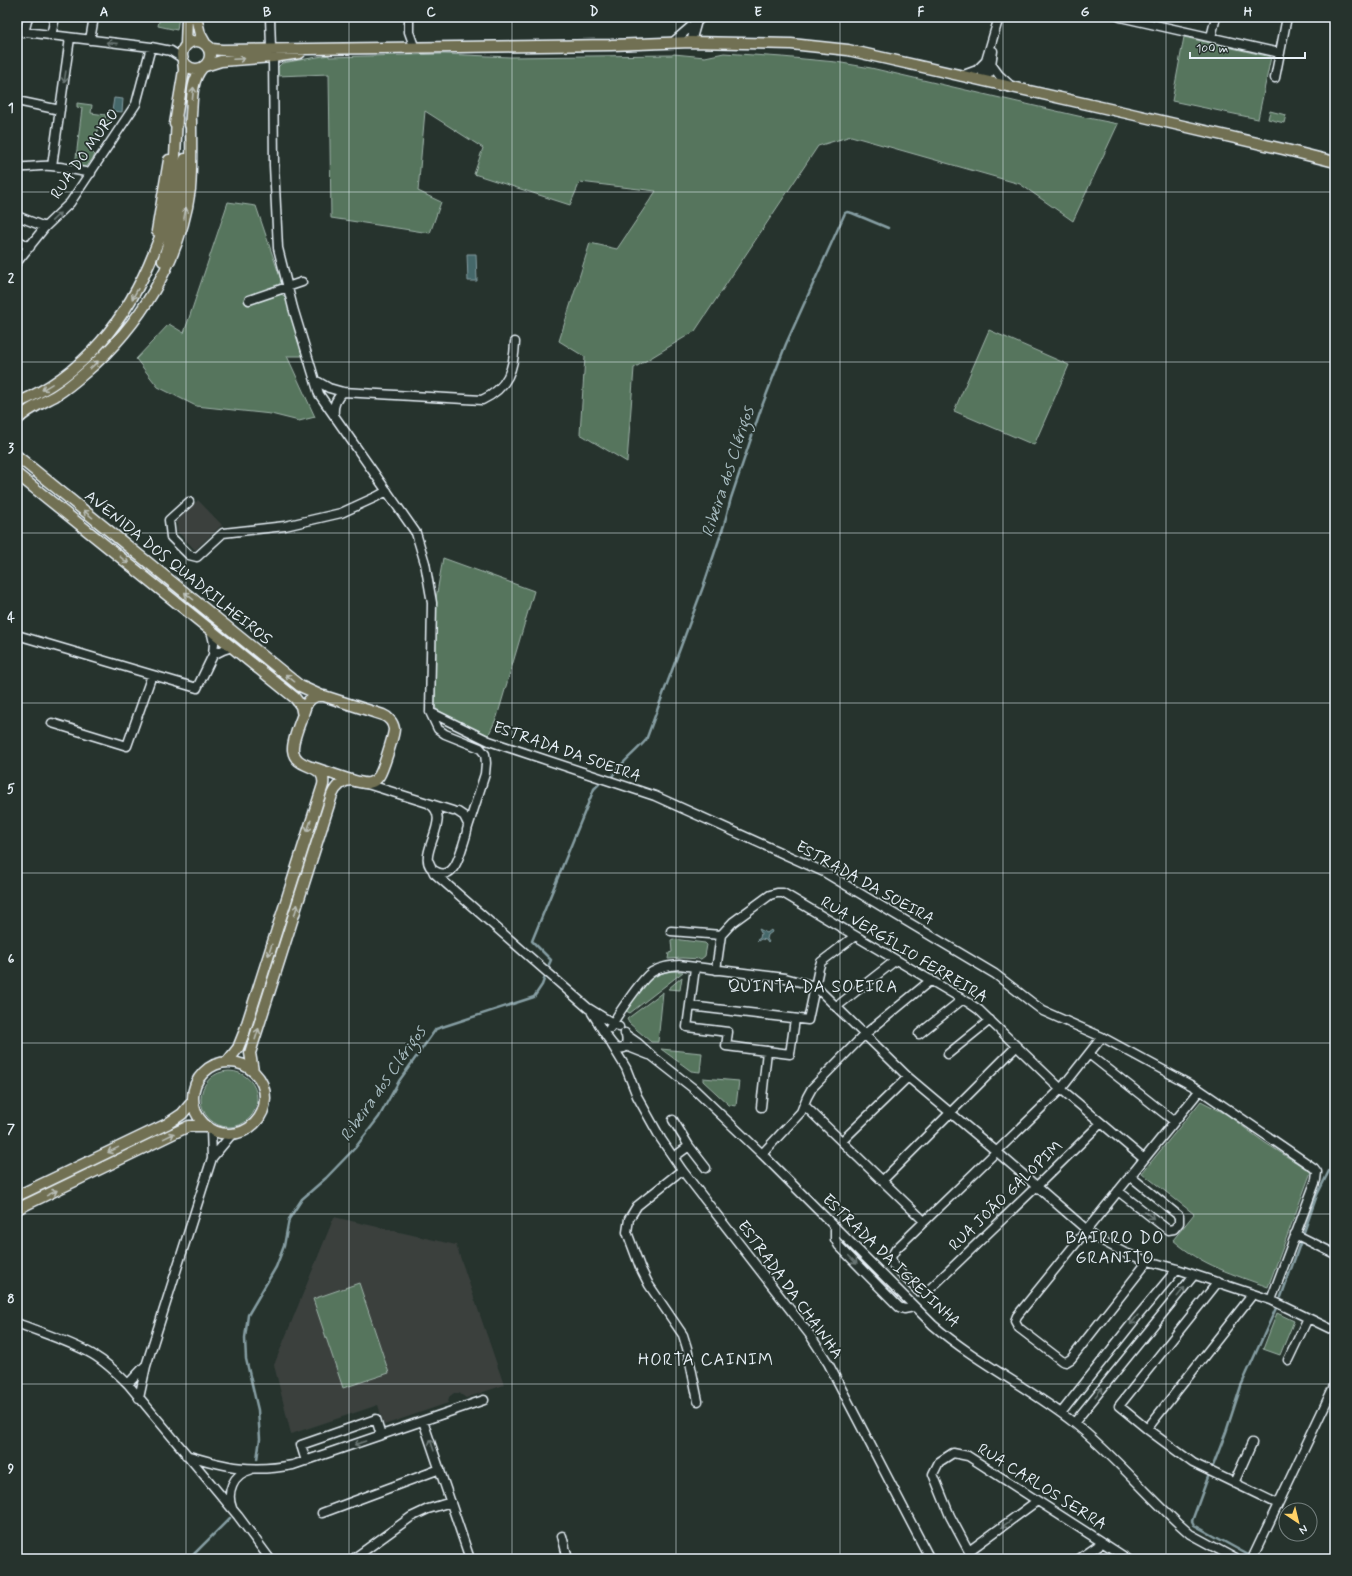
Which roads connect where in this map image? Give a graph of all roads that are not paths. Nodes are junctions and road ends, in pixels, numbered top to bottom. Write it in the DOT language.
graph roads {
  1 [pos="28,17"];
  2 [pos="55,17"];
  3 [pos="94,17"];
  4 [pos="196,17"];
  5 [pos="270,17"];
  6 [pos="409,17"];
  7 [pos="999,17"];
  8 [pos="1120,17"];
  9 [pos="1216,17"];
  10 [pos="1287,17"];
  11 [pos="700,19"];
  12 [pos="1139,19"];
  13 [pos="188,22"];
  14 [pos="20,32"];
  15 [pos="409,32"];
  16 [pos="51,36"];
  17 [pos="1211,37"];
  18 [pos="70,38"];
  19 [pos="90,40"];
  20 [pos="691,42"];
  21 [pos="672,43"];
  22 [pos="206,44"];
  23 [pos="185,46"];
  24 [pos="402,46"];
  25 [pos="414,46"];
  26 [pos="151,47"];
  27 [pos="171,51"];
  28 [pos="272,53"];
  29 [pos="1280,53"];
  30 [pos="183,60"];
  31 [pos="989,63"];
  32 [pos="204,67"];
  33 [pos="961,76"];
  34 [pos="1275,78"];
  35 [pos="983,81"];
  36 [pos="1013,88"];
  37 [pos="17,101"];
  38 [pos="60,110"];
  39 [pos="1310,155"];
  40 [pos="1335,158"];
  41 [pos="1335,162"];
  42 [pos="52,166"];
  43 [pos="17,167"];
  44 [pos="91,173"];
  45 [pos="17,216"];
  46 [pos="45,227"];
  47 [pos="17,240"];
  48 [pos="30,247"];
  49 [pos="17,262"];
  50 [pos="302,282"];
  51 [pos="288,287"];
  52 [pos="249,300"];
  53 [pos="515,342"];
  54 [pos="315,380"];
  55 [pos="343,392"];
  56 [pos="17,403"];
  57 [pos="334,415"];
  58 [pos="17,420"];
  59 [pos="17,456"];
  60 [pos="17,474"];
  61 [pos="387,491"];
  62 [pos="189,502"];
  63 [pos="211,630"];
  64 [pos="17,635"];
  65 [pos="232,647"];
  66 [pos="214,655"];
  67 [pos="152,675"];
  68 [pos="324,696"];
  69 [pos="430,712"];
  70 [pos="302,718"];
  71 [pos="52,723"];
  72 [pos="308,766"];
  73 [pos="382,769"];
  74 [pos="358,781"];
  75 [pos="394,792"];
  76 [pos="476,802"];
  77 [pos="429,804"];
  78 [pos="456,812"];
  79 [pos="437,823"];
  80 [pos="467,830"];
  81 [pos="428,862"];
  82 [pos="457,863"];
  83 [pos="456,891"];
  84 [pos="671,931"];
  85 [pos="721,935"];
  86 [pos="855,936"];
  87 [pos="896,960"];
  88 [pos="695,968"];
  89 [pos="716,970"];
  90 [pos="931,980"];
  91 [pos="815,986"];
  92 [pos="963,999"];
  93 [pos="690,1006"];
  94 [pos="836,1007"];
  95 [pos="588,1008"];
  96 [pos="795,1019"];
  97 [pos="990,1020"];
  98 [pos="612,1029"];
  99 [pos="625,1034"];
  100 [pos="919,1034"];
  101 [pos="864,1035"];
  102 [pos="1102,1038"];
  103 [pos="612,1046"];
  104 [pos="1016,1046"];
  105 [pos="625,1047"];
  106 [pos="767,1051"];
  107 [pos="948,1054"];
  108 [pos="1089,1054"];
  109 [pos="652,1056"];
  110 [pos="227,1062"];
  111 [pos="626,1068"];
  112 [pos="253,1071"];
  113 [pos="908,1077"];
  114 [pos="1061,1089"];
  115 [pos="1200,1090"];
  116 [pos="193,1101"];
  117 [pos="804,1105"];
  118 [pos="761,1107"];
  119 [pos="950,1113"];
  120 [pos="673,1120"];
  121 [pos="1174,1122"];
  122 [pos="1101,1123"];
  123 [pos="208,1127"];
  124 [pos="232,1134"];
  125 [pos="842,1141"];
  126 [pos="689,1146"];
  127 [pos="997,1152"];
  128 [pos="762,1154"];
  129 [pos="674,1157"];
  130 [pos="212,1158"];
  131 [pos="1144,1158"];
  132 [pos="706,1168"];
  133 [pos="682,1170"];
  134 [pos="1130,1176"];
  135 [pos="882,1181"];
  136 [pos="1037,1186"];
  137 [pos="1118,1190"];
  138 [pos="17,1196"];
  139 [pos="17,1209"];
  140 [pos="924,1222"];
  141 [pos="1086,1231"];
  142 [pos="1295,1234"];
  143 [pos="1335,1254"];
  144 [pos="1148,1261"];
  145 [pos="1177,1269"];
  146 [pos="1194,1275"];
  147 [pos="1218,1282"];
  148 [pos="1253,1294"];
  149 [pos="1271,1300"];
  150 [pos="1308,1318"];
  151 [pos="17,1323"];
  152 [pos="1335,1331"];
  153 [pos="1288,1360"];
  154 [pos="146,1366"];
  155 [pos="128,1384"];
  156 [pos="1335,1384"];
  157 [pos="139,1398"];
  158 [pos="484,1400"];
  159 [pos="698,1401"];
  160 [pos="1061,1413"];
  161 [pos="424,1421"];
  162 [pos="1074,1423"];
  163 [pos="1146,1429"];
  164 [pos="381,1436"];
  165 [pos="1252,1443"];
  166 [pos="186,1454"];
  167 [pos="306,1461"];
  168 [pos="251,1469"];
  169 [pos="440,1469"];
  170 [pos="1234,1483"];
  171 [pos="1037,1501"];
  172 [pos="451,1502"];
  173 [pos="1279,1502"];
  174 [pos="1278,1504"];
  175 [pos="232,1509"];
  176 [pos="322,1512"];
  177 [pos="562,1536"];
  178 [pos="1102,1543"];
  179 [pos="969,1551"];
  180 [pos="270,1559"];
  181 [pos="353,1559"];
  182 [pos="470,1559"];
  183 [pos="568,1559"];
  184 [pos="930,1559"];
  185 [pos="973,1559"];
  186 [pos="1079,1559"];
  187 [pos="1128,1559"];
  188 [pos="1236,1559"];
  189 [pos="1252,1559"];
  1 -- 14 [label="street"];
  2 -- 16 [label="street"];
  3 -- 19 [label="street"];
  4 -- 22 [label="main road"];
  5 -- 28 [label="street"];
  6 -- 15 [label="street"];
  7 -- 31 [label="street"];
  8 -- 12 [label="street"];
  9 -- 17 [label="street"];
  10 -- 29 [label="street"];
  11 -- 20 [label="street"];
  11 -- 21 [label="street"];
  12 -- 17 [label="street"];
  13 -- 23 [label="main road"];
  14 -- 16 [label="street"];
  15 -- 24 [label="street"];
  15 -- 25 [label="street"];
  16 -- 18 [label="street"];
  17 -- 29 [label="street"];
  18 -- 19 [label="street"];
  18 -- 38 [label="street, one-way"];
  26 -- 19 [label="street, one-way"];
  20 -- 21 [label="main road"];
  20 -- 33 [label="main road"];
  21 -- 25 [label="main road"];
  22 -- 23 [label="main road"];
  22 -- 28 [label="main road"];
  22 -- 32 [label="main road"];
  23 -- 27 [label="street"];
  23 -- 30 [label="main road"];
  24 -- 25 [label="main road"];
  24 -- 28 [label="main road"];
  26 -- 27 [label="street"];
  26 -- 44 [label="street, RUA DO MURO"];
  27 -- 30 [label="street"];
  32 -- 28 [label="main road, one-way"];
  28 -- 51 [label="street"];
  29 -- 34 [label="street"];
  30 -- 32 [label="main road"];
  30 -- 56 [label="main road, one-way"];
  31 -- 33 [label="street"];
  31 -- 35 [label="street"];
  31 -- 36 [label="street"];
  58 -- 32 [label="main road, one-way"];
  33 -- 35 [label="main road"];
  35 -- 36 [label="main road"];
  36 -- 39 [label="main road"];
  37 -- 38 [label="street"];
  38 -- 42 [label="street"];
  39 -- 40 [label="main road"];
  39 -- 41 [label="main road"];
  42 -- 43 [label="street"];
  42 -- 44 [label="street"];
  46 -- 44 [label="street, RUA DO MURO, one-way"];
  45 -- 46 [label="street"];
  46 -- 48 [label="street, RUA DO MURO"];
  47 -- 48 [label="street"];
  48 -- 49 [label="street, RUA DO MURO"];
  50 -- 51 [label="street"];
  51 -- 52 [label="street"];
  51 -- 54 [label="street"];
  53 -- 55 [label="street"];
  54 -- 55 [label="street"];
  54 -- 57 [label="street"];
  55 -- 57 [label="street"];
  57 -- 61 [label="street"];
  68 -- 59 [label="main road, AVENIDA DOS QUADRILHEIROS, one-way"];
  60 -- 63 [label="main road, AVENIDA DOS QUADRILHEIROS, one-way"];
  61 -- 62 [label="street"];
  61 -- 69 [label="street"];
  63 -- 65 [label="main road, AVENIDA DOS QUADRILHEIROS"];
  63 -- 66 [label="street"];
  64 -- 67 [label="street"];
  65 -- 66 [label="street"];
  65 -- 70 [label="main road, AVENIDA DOS QUADRILHEIROS"];
  66 -- 67 [label="street"];
  67 -- 71 [label="street"];
  68 -- 70 [label="main road"];
  68 -- 73 [label="main road"];
  69 -- 76 [label="street"];
  69 -- 102 [label="street, ESTRADA DA SOEIRA"];
  70 -- 72 [label="main road"];
  72 -- 74 [label="main road"];
  72 -- 110 [label="main road, one-way"];
  73 -- 74 [label="main road"];
  73 -- 75 [label="street"];
  74 -- 75 [label="street"];
  112 -- 74 [label="main road, one-way"];
  75 -- 77 [label="street"];
  76 -- 78 [label="street"];
  76 -- 80 [label="street"];
  77 -- 78 [label="street"];
  77 -- 79 [label="street"];
  78 -- 79 [label="street"];
  78 -- 80 [label="street"];
  79 -- 81 [label="street"];
  80 -- 82 [label="street"];
  81 -- 82 [label="street"];
  81 -- 83 [label="street"];
  82 -- 83 [label="street"];
  83 -- 95 [label="street"];
  84 -- 85 [label="street"];
  85 -- 86 [label="street, RUA VERGÍLIO FERREIRA"];
  85 -- 89 [label="street"];
  86 -- 87 [label="street, RUA VERGÍLIO FERREIRA"];
  86 -- 91 [label="street"];
  87 -- 90 [label="street, RUA VERGÍLIO FERREIRA"];
  87 -- 94 [label="street"];
  88 -- 89 [label="street"];
  88 -- 93 [label="street"];
  88 -- 98 [label="street"];
  89 -- 91 [label="street"];
  90 -- 92 [label="street, RUA VERGÍLIO FERREIRA"];
  90 -- 101 [label="street"];
  91 -- 94 [label="street"];
  91 -- 96 [label="street"];
  92 -- 97 [label="street, RUA VERGÍLIO FERREIRA"];
  92 -- 100 [label="street"];
  93 -- 96 [label="street"];
  93 -- 106 [label="street"];
  94 -- 101 [label="street"];
  95 -- 98 [label="street"];
  95 -- 98 [label="street"];
  96 -- 106 [label="street"];
  97 -- 104 [label="street, RUA VERGÍLIO FERREIRA"];
  97 -- 107 [label="street"];
  98 -- 99 [label="street"];
  98 -- 103 [label="street"];
  99 -- 105 [label="street"];
  99 -- 109 [label="street"];
  101 -- 113 [label="street"];
  101 -- 117 [label="street"];
  102 -- 108 [label="street"];
  102 -- 115 [label="street, ESTRADA DA SOEIRA"];
  103 -- 105 [label="street"];
  103 -- 111 [label="street"];
  104 -- 114 [label="street, RUA VERGÍLIO FERREIRA"];
  104 -- 119 [label="street"];
  105 -- 109 [label="street"];
  105 -- 111 [label="street"];
  106 -- 118 [label="street"];
  108 -- 114 [label="street"];
  108 -- 121 [label="street"];
  109 -- 128 [label="street, ESTRADA DA IGREJINHA"];
  110 -- 112 [label="main road"];
  110 -- 116 [label="main road"];
  111 -- 129 [label="street, ESTRADA DA CHAINHA"];
  112 -- 124 [label="main road"];
  113 -- 119 [label="street"];
  113 -- 125 [label="street"];
  114 -- 122 [label="street, RUA VERGÍLIO FERREIRA"];
  114 -- 127 [label="street"];
  115 -- 121 [label="street"];
  115 -- 142 [label="street, ESTRADA DA SOEIRA"];
  116 -- 123 [label="main road"];
  116 -- 138 [label="main road, one-way"];
  117 -- 125 [label="street"];
  117 -- 128 [label="street"];
  119 -- 127 [label="street"];
  119 -- 135 [label="street"];
  120 -- 126 [label="street"];
  121 -- 131 [label="street"];
  122 -- 131 [label="street, RUA VERGÍLIO FERREIRA"];
  122 -- 136 [label="street, RUA JOÃO GALOPIM"];
  123 -- 124 [label="main road"];
  123 -- 130 [label="street"];
  139 -- 123 [label="main road, one-way"];
  124 -- 130 [label="street"];
  125 -- 135 [label="street"];
  126 -- 129 [label="street"];
  126 -- 132 [label="street"];
  127 -- 136 [label="street"];
  127 -- 140 [label="street"];
  128 -- 160 [label="street, ESTRADA DA IGREJINHA"];
  129 -- 133 [label="street, ESTRADA DA CHAINHA"];
  130 -- 154 [label="street"];
  131 -- 134 [label="street"];
  133 -- 159 [label="street"];
  133 -- 184 [label="street, ESTRADA DA CHAINHA"];
  134 -- 137 [label="street"];
  137 -- 134 [label="street, one-way"];
  135 -- 140 [label="street"];
  136 -- 140 [label="street, RUA JOÃO GALOPIM"];
  136 -- 141 [label="street"];
  137 -- 141 [label="street"];
  141 -- 144 [label="street"];
  141 -- 144 [label="street"];
  142 -- 143 [label="street"];
  142 -- 149 [label="street, ESTRADA DA SOEIRA"];
  144 -- 145 [label="street"];
  145 -- 146 [label="street"];
  145 -- 160 [label="street, one-way"];
  146 -- 147 [label="street"];
  162 -- 146 [label="street, one-way"];
  147 -- 148 [label="street"];
  147 -- 163 [label="street"];
  148 -- 149 [label="street"];
  148 -- 163 [label="street"];
  149 -- 150 [label="street"];
  150 -- 152 [label="street"];
  150 -- 153 [label="street"];
  151 -- 155 [label="street"];
  154 -- 155 [label="street"];
  154 -- 157 [label="street"];
  155 -- 157 [label="street"];
  156 -- 173 [label="street"];
  157 -- 166 [label="street"];
  158 -- 161 [label="street"];
  160 -- 162 [label="street, ESTRADA DA IGREJINHA"];
  161 -- 164 [label="street"];
  169 -- 161 [label="street, one-way"];
  162 -- 188 [label="street, ESTRADA DA IGREJINHA"];
  163 -- 170 [label="street"];
  164 -- 167 [label="street, one-way"];
  164 -- 167 [label="street"];
  165 -- 170 [label="street"];
  166 -- 168 [label="street"];
  166 -- 175 [label="street"];
  167 -- 168 [label="street"];
  168 -- 175 [label="street"];
  169 -- 172 [label="street"];
  169 -- 176 [label="street"];
  170 -- 174 [label="street"];
  171 -- 178 [label="street, RUA CARLOS SERRA"];
  171 -- 179 [label="street, one-way"];
  171 -- 179 [label="street, RUA CARLOS SERRA"];
  172 -- 181 [label="street"];
  172 -- 182 [label="street"];
  174 -- 189 [label="street"];
  175 -- 180 [label="street"];
  177 -- 183 [label="street"];
  178 -- 186 [label="street"];
  178 -- 187 [label="street, RUA CARLOS SERRA"];
  179 -- 185 [label="street"];
}
